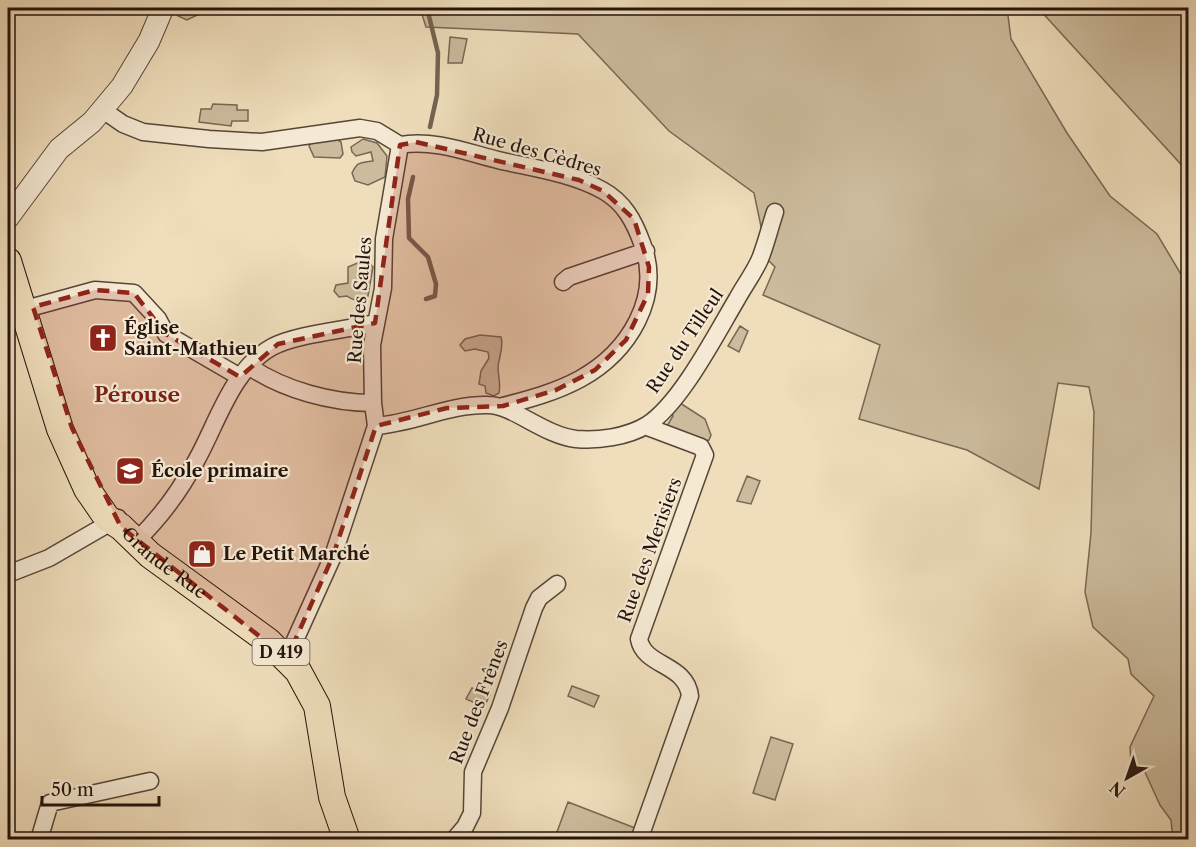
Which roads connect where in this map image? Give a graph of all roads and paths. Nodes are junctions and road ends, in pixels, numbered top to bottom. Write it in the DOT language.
graph roads {
  1 [pos="163,8"];
  2 [pos="103,110"];
  3 [pos="400,145"];
  4 [pos="775,212"];
  5 [pos="8,218"];
  6 [pos="8,239"];
  7 [pos="646,251"];
  8 [pos="8,261"];
  9 [pos="563,282"];
  10 [pos="33,307"];
  11 [pos="375,323"];
  12 [pos="245,372"];
  13 [pos="373,403"];
  14 [pos="503,406"];
  15 [pos="376,426"];
  16 [pos="645,426"];
  17 [pos="122,527"];
  18 [pos="8,574"];
  19 [pos="557,584"];
  20 [pos="287,658"];
  21 [pos="150,781"];
  22 [pos="39,840"];
  23 [pos="347,840"];
  24 [pos="454,840"];
  25 [pos="639,840"];
  1 -- 2 [label="street"];
  2 -- 3 [label="street"];
  2 -- 5 [label="street"];
  3 -- 7 [label="street, Rue des Cèdres"];
  3 -- 11 [label="street, Rue des Saules"];
  4 -- 16 [label="street, Rue du Tilleul"];
  6 -- 10 [label="main road"];
  7 -- 9 [label="street"];
  7 -- 14 [label="street, Rue des Cèdres"];
  8 -- 17 [label="main road, Grande Rue / D 419"];
  10 -- 12 [label="street"];
  10 -- 17 [label="main road"];
  11 -- 12 [label="street"];
  11 -- 13 [label="street, Rue des Saules"];
  12 -- 13 [label="street"];
  12 -- 17 [label="street"];
  13 -- 15 [label="street, Rue des Saules"];
  14 -- 15 [label="street"];
  14 -- 16 [label="street, Rue du Tilleul"];
  15 -- 20 [label="street, Rue des Saules"];
  16 -- 25 [label="street, Rue des Merisiers"];
  17 -- 18 [label="street"];
  17 -- 20 [label="main road, Grande Rue / D 419"];
  19 -- 24 [label="street, Rue des Frênes"];
  20 -- 23 [label="main road, Grande Rue / D 419"];
  21 -- 22 [label="street"];
}
